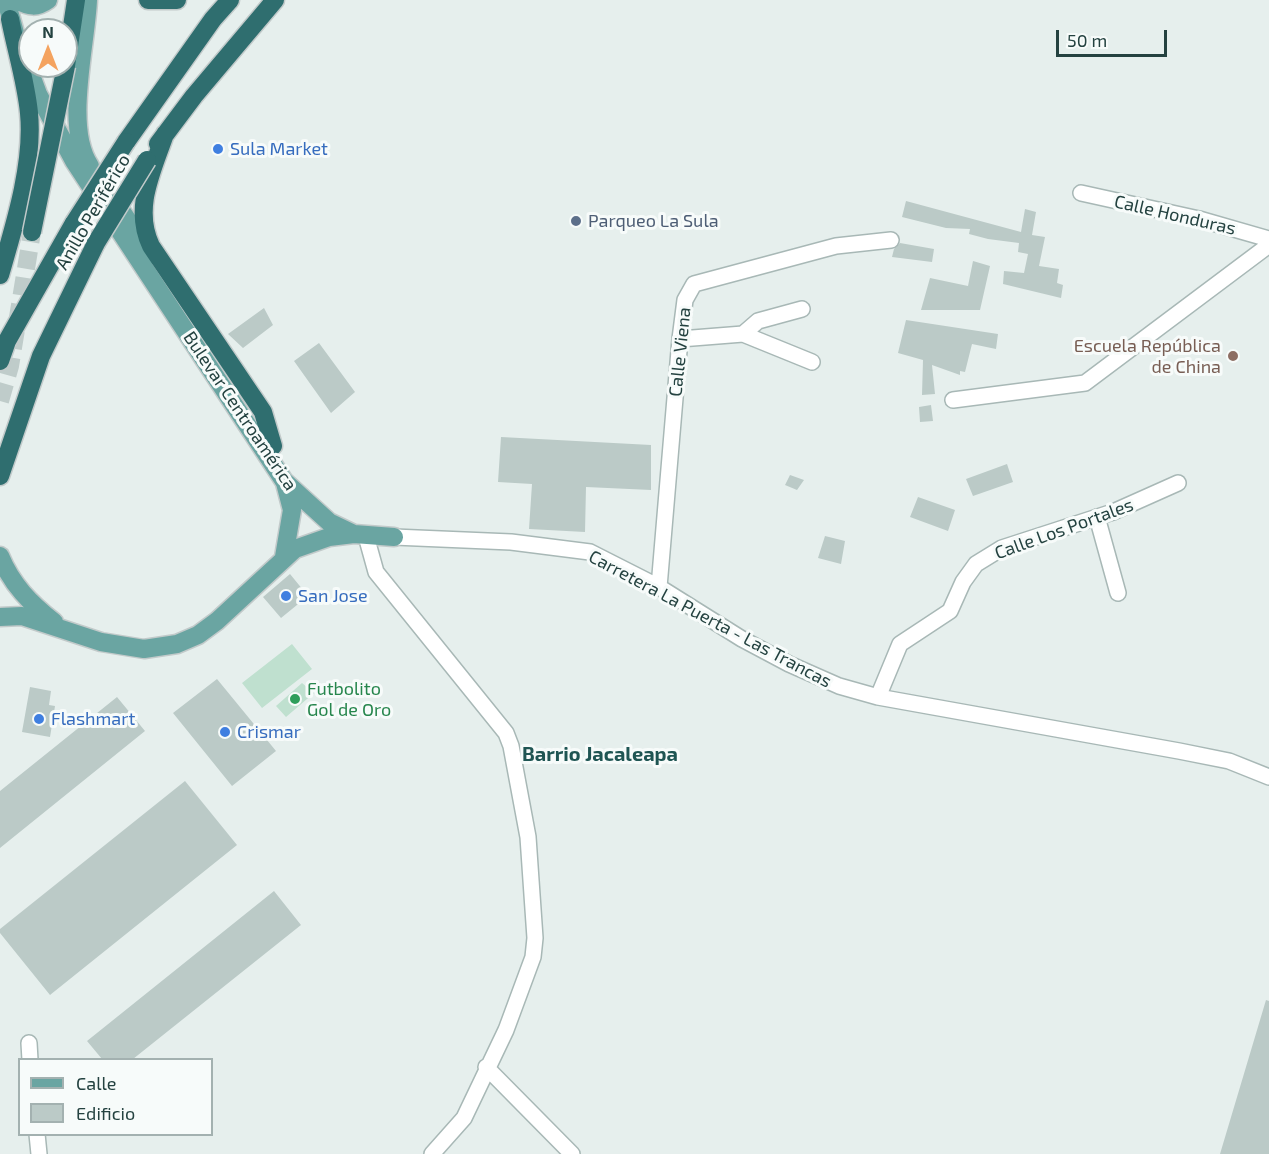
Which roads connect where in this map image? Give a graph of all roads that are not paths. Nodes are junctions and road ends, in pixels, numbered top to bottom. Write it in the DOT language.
graph roads {
  1 [pos="6,0"];
  2 [pos="16,0"];
  3 [pos="48,0"];
  4 [pos="76,0"];
  5 [pos="88,0"];
  6 [pos="148,0"];
  7 [pos="177,0"];
  8 [pos="230,0"];
  9 [pos="275,0"];
  10 [pos="73,18"];
  11 [pos="10,19"];
  12 [pos="64,78"];
  13 [pos="165,135"];
  14 [pos="1081,193"];
  15 [pos="32,232"];
  16 [pos="1269,239"];
  17 [pos="891,240"];
  18 [pos="1269,245"];
  19 [pos="0,275"];
  20 [pos="802,309"];
  21 [pos="743,334"];
  22 [pos="680,339"];
  23 [pos="0,361"];
  24 [pos="812,362"];
  25 [pos="953,400"];
  26 [pos="273,446"];
  27 [pos="0,476"];
  28 [pos="284,481"];
  29 [pos="1178,483"];
  30 [pos="1097,517"];
  31 [pos="360,535"];
  32 [pos="394,537"];
  33 [pos="0,556"];
  34 [pos="284,558"];
  35 [pos="659,588"];
  36 [pos="1118,593"];
  37 [pos="0,617"];
  38 [pos="62,629"];
  39 [pos="878,697"];
  40 [pos="1269,777"];
  41 [pos="29,1043"];
  42 [pos="30,1058"];
  43 [pos="486,1067"];
  44 [pos="37,1136"];
  45 [pos="33,1154"];
  46 [pos="39,1154"];
  47 [pos="432,1154"];
  48 [pos="572,1154"];
  1 -- 11 [label="main road, Bulevar Centroamérica"];
  2 -- 3 [label="main road"];
  4 -- 10 [label="highway"];
  5 -- 26 [label="main road, Bulevar Centroamérica"];
  6 -- 7 [label="highway"];
  8 -- 23 [label="highway, Anillo Periférico, bridge"];
  9 -- 13 [label="highway, Anillo Periférico"];
  11 -- 19 [label="highway"];
  11 -- 28 [label="main road, Bulevar Centroamérica"];
  12 -- 15 [label="highway, bridge"];
  13 -- 26 [label="highway"];
  13 -- 27 [label="highway, Anillo Periférico, bridge"];
  14 -- 16 [label="street, Calle Honduras"];
  17 -- 22 [label="street, Calle Viena"];
  18 -- 25 [label="street"];
  20 -- 21 [label="street"];
  21 -- 22 [label="street"];
  21 -- 24 [label="street"];
  22 -- 35 [label="street, Calle Viena"];
  26 -- 32 [label="main road, Bulevar Centroamérica"];
  28 -- 31 [label="main road, Bulevar Centroamérica"];
  28 -- 34 [label="main road"];
  29 -- 30 [label="street, Calle Los Portales"];
  30 -- 36 [label="street"];
  30 -- 39 [label="street, Calle Los Portales"];
  31 -- 32 [label="main road, Bulevar Centroamérica"];
  31 -- 34 [label="main road"];
  31 -- 43 [label="street"];
  32 -- 35 [label="street, Carretera La Puerta - Las Trancas"];
  33 -- 38 [label="main road"];
  34 -- 38 [label="main road"];
  35 -- 39 [label="street, Carretera La Puerta - Las Trancas"];
  37 -- 38 [label="main road"];
  39 -- 40 [label="street, Carretera La Puerta - Las Trancas"];
  41 -- 42 [label="street"];
  43 -- 47 [label="street"];
  43 -- 48 [label="street"];
  44 -- 46 [label="street"];
  45 -- 46 [label="street"];
}
